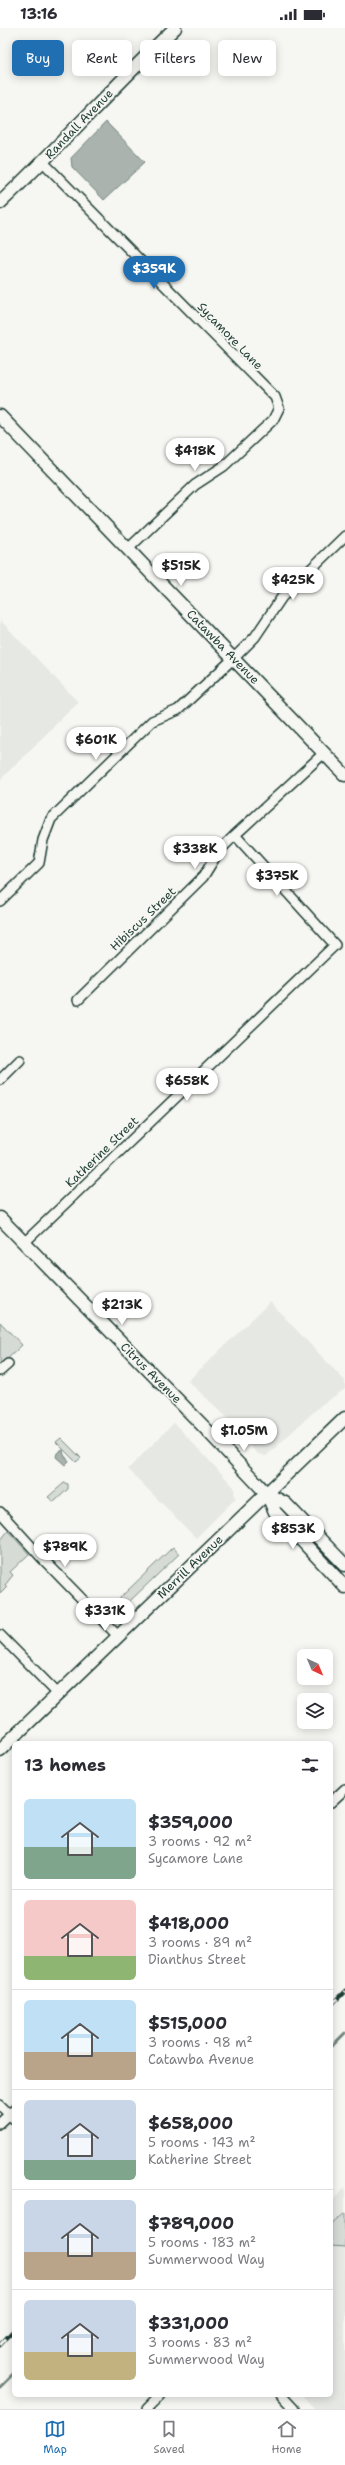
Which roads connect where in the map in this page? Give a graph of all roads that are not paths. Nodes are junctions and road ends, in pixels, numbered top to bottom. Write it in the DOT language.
graph roads {
  1 [pos="175,28"];
  2 [pos="43,162"];
  3 [pos="0,203"];
  4 [pos="0,416"];
  5 [pos="345,536"];
  6 [pos="128,549"];
  7 [pos="234,658"];
  8 [pos="324,753"];
  9 [pos="345,775"];
  10 [pos="235,835"];
  11 [pos="0,901"];
  12 [pos="78,1000"];
  13 [pos="20,1060"];
  14 [pos="0,1080"];
  15 [pos="0,1218"];
  16 [pos="24,1243"];
  17 [pos="8,1364"];
  18 [pos="0,1371"];
  19 [pos="345,1418"];
  20 [pos="267,1494"];
  21 [pos="0,1512"];
  22 [pos="345,1565"];
  23 [pos="345,1587"];
  24 [pos="0,1635"];
  25 [pos="118,1636"];
  26 [pos="58,1694"];
  27 [pos="0,1750"];
  28 [pos="345,1789"];
  29 [pos="333,1800"];
  30 [pos="0,2105"];
  31 [pos="12,2114"];
  32 [pos="0,2123"];
  33 [pos="159,2397"];
  34 [pos="283,2397"];
  35 [pos="147,2409"];
  36 [pos="294,2409"];
  1 -- 2 [label="main road, Randall Avenue"];
  2 -- 3 [label="main road, Randall Avenue"];
  2 -- 6 [label="street, Sycamore Lane"];
  4 -- 6 [label="main road, Catawba Avenue"];
  5 -- 7 [label="street"];
  6 -- 7 [label="main road, Catawba Avenue"];
  7 -- 8 [label="main road, Catawba Avenue"];
  7 -- 11 [label="street"];
  8 -- 9 [label="main road, Catawba Avenue"];
  8 -- 10 [label="street, Hibiscus Street"];
  10 -- 12 [label="street, Hibiscus Street"];
  10 -- 16 [label="street, Katherine Street"];
  13 -- 14 [label="street"];
  15 -- 16 [label="main road, Citrus Avenue"];
  16 -- 20 [label="main road, Citrus Avenue"];
  17 -- 18 [label="street"];
  19 -- 20 [label="main road, Merrill Avenue"];
  20 -- 22 [label="main road, Citrus Avenue"];
  20 -- 23 [label="main road, Citrus Avenue"];
  20 -- 25 [label="main road, Merrill Avenue"];
  21 -- 25 [label="street"];
  24 -- 26 [label="street"];
  25 -- 26 [label="main road, Merrill Avenue"];
  26 -- 27 [label="main road, Merrill Avenue"];
  28 -- 29 [label="street"];
  30 -- 31 [label="street"];
  31 -- 32 [label="street"];
  33 -- 35 [label="street"];
  34 -- 36 [label="street"];
}
